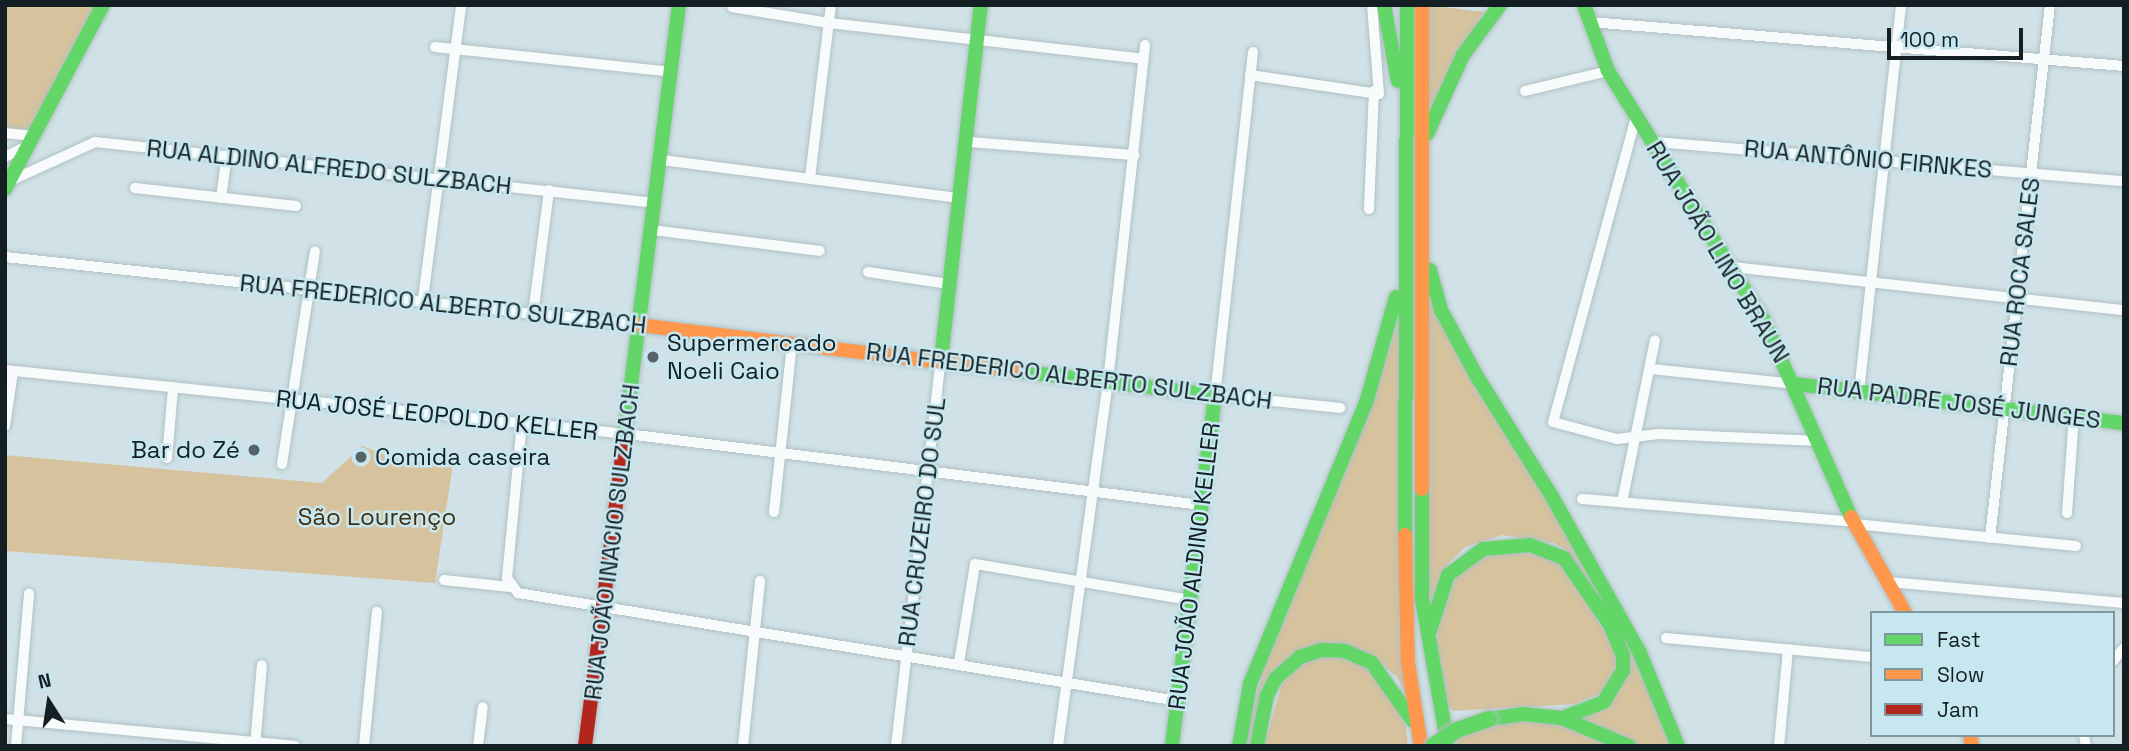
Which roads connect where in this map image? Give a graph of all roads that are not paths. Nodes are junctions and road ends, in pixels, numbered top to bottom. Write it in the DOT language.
graph roads {
  1 [pos="103,5"];
  2 [pos="461,5"];
  3 [pos="679,5"];
  4 [pos="831,5"];
  5 [pos="981,5"];
  6 [pos="1372,5"];
  7 [pos="1384,5"];
  8 [pos="1407,5"];
  9 [pos="1422,5"];
  10 [pos="1500,5"];
  11 [pos="1584,5"];
  12 [pos="1901,5"];
  13 [pos="2050,5"];
  14 [pos="732,7"];
  15 [pos="1590,22"];
  16 [pos="829,23"];
  17 [pos="977,38"];
  18 [pos="1145,46"];
  19 [pos="1898,46"];
  20 [pos="435,47"];
  21 [pos="456,50"];
  22 [pos="1253,52"];
  23 [pos="1143,59"];
  24 [pos="2043,60"];
  25 [pos="2124,66"];
  26 [pos="1608,71"];
  27 [pos="673,72"];
  28 [pos="1251,75"];
  29 [pos="1374,91"];
  30 [pos="1525,91"];
  31 [pos="1636,117"];
  32 [pos="1405,123"];
  33 [pos="5,133"];
  34 [pos="31,141"];
  35 [pos="968,142"];
  36 [pos="1654,142"];
  37 [pos="1423,144"];
  38 [pos="227,155"];
  39 [pos="1135,155"];
  40 [pos="5,157"];
  41 [pos="662,160"];
  42 [pos="1884,160"];
  43 [pos="2032,173"];
  44 [pos="439,177"];
  45 [pos="810,178"];
  46 [pos="2124,181"];
  47 [pos="8,185"];
  48 [pos="135,188"];
  49 [pos="549,190"];
  50 [pos="221,198"];
  51 [pos="960,198"];
  52 [pos="656,203"];
  53 [pos="296,206"];
  54 [pos="1369,209"];
  55 [pos="652,230"];
  56 [pos="1423,246"];
  57 [pos="1404,248"];
  58 [pos="820,251"];
  59 [pos="315,252"];
  60 [pos="5,257"];
  61 [pos="1733,267"];
  62 [pos="868,272"];
  63 [pos="1871,282"];
  64 [pos="949,284"];
  65 [pos="306,288"];
  66 [pos="2018,298"];
  67 [pos="423,299"];
  68 [pos="2124,310"];
  69 [pos="533,314"];
  70 [pos="639,325"];
  71 [pos="1655,340"];
  72 [pos="792,344"];
  73 [pos="941,360"];
  74 [pos="1651,369"];
  75 [pos="9,371"];
  76 [pos="1108,380"];
  77 [pos="1795,384"];
  78 [pos="173,388"];
  79 [pos="1859,392"];
  80 [pos="1215,395"];
  81 [pos="289,400"];
  82 [pos="1340,408"];
  83 [pos="2002,409"];
  84 [pos="2074,416"];
  85 [pos="522,422"];
  86 [pos="2124,423"];
  87 [pos="5,426"];
  88 [pos="627,434"];
  89 [pos="1634,436"];
  90 [pos="1819,441"];
  91 [pos="779,452"];
  92 [pos="167,458"];
  93 [pos="282,464"];
  94 [pos="928,470"];
  95 [pos="1094,493"];
  96 [pos="1582,499"];
  97 [pos="1622,502"];
  98 [pos="1201,505"];
  99 [pos="774,512"];
  100 [pos="2067,513"];
  101 [pos="1855,523"];
  102 [pos="1990,538"];
  103 [pos="2076,546"];
  104 [pos="443,580"];
  105 [pos="760,581"];
  106 [pos="1078,581"];
  107 [pos="1889,582"];
  108 [pos="514,590"];
  109 [pos="29,594"];
  110 [pos="1191,600"];
  111 [pos="2124,603"];
  112 [pos="604,606"];
  113 [pos="1904,611"];
  114 [pos="377,612"];
  115 [pos="755,629"];
  116 [pos="1666,638"];
  117 [pos="1427,647"];
  118 [pos="1788,649"];
  119 [pos="907,653"];
  120 [pos="1870,657"];
  121 [pos="959,663"];
  122 [pos="262,665"];
  123 [pos="1065,681"];
  124 [pos="1178,701"];
  125 [pos="483,708"];
  126 [pos="1562,718"];
  127 [pos="5,719"];
  128 [pos="19,720"];
  129 [pos="1416,728"];
  130 [pos="255,744"];
  131 [pos="16,746"];
  132 [pos="295,746"];
  133 [pos="364,746"];
  134 [pos="478,746"];
  135 [pos="585,746"];
  136 [pos="743,746"];
  137 [pos="897,746"];
  138 [pos="1058,746"];
  139 [pos="1172,746"];
  140 [pos="1239,746"];
  141 [pos="1257,746"];
  142 [pos="1421,746"];
  143 [pos="1433,746"];
  144 [pos="1448,746"];
  145 [pos="1629,746"];
  146 [pos="1678,746"];
  147 [pos="1779,746"];
  1 -- 34 [label="main road"];
  2 -- 21 [label="street"];
  3 -- 27 [label="main road, RUA JOÃO INACIO SULZBACH"];
  4 -- 16 [label="street"];
  5 -- 17 [label="main road, RUA CRUZEIRO DO SUL"];
  6 -- 29 [label="street"];
  7 -- 32 [label="main road"];
  8 -- 32 [label="main road"];
  9 -- 37 [label="main road"];
  10 -- 37 [label="main road"];
  11 -- 15 [label="main road, RUA JOÃO LINO BRAUN"];
  12 -- 19 [label="street"];
  13 -- 24 [label="street, RUA ROCA SALES"];
  14 -- 16 [label="street"];
  15 -- 19 [label="street"];
  15 -- 26 [label="main road, RUA JOÃO LINO BRAUN"];
  16 -- 17 [label="street"];
  16 -- 45 [label="street"];
  17 -- 23 [label="street"];
  17 -- 35 [label="main road, RUA CRUZEIRO DO SUL"];
  18 -- 23 [label="street"];
  19 -- 24 [label="street"];
  19 -- 42 [label="street"];
  20 -- 21 [label="street"];
  21 -- 27 [label="street"];
  21 -- 44 [label="street"];
  22 -- 28 [label="street, RUA JOÃO ALDINO KELLER"];
  23 -- 39 [label="street"];
  24 -- 25 [label="street"];
  24 -- 43 [label="street, RUA ROCA SALES"];
  26 -- 30 [label="street"];
  26 -- 31 [label="main road, RUA JOÃO LINO BRAUN"];
  27 -- 41 [label="main road, RUA JOÃO INACIO SULZBACH"];
  28 -- 29 [label="street"];
  28 -- 80 [label="street, RUA JOÃO ALDINO KELLER"];
  29 -- 54 [label="street"];
  31 -- 36 [label="main road, RUA JOÃO LINO BRAUN"];
  31 -- 89 [label="street"];
  32 -- 57 [label="main road"];
  33 -- 34 [label="street"];
  34 -- 40 [label="street"];
  34 -- 47 [label="main road"];
  35 -- 39 [label="street"];
  35 -- 51 [label="main road, RUA CRUZEIRO DO SUL"];
  36 -- 42 [label="street, RUA ANTÔNIO FIRNKES"];
  36 -- 61 [label="main road, RUA JOÃO LINO BRAUN"];
  37 -- 56 [label="main road"];
  38 -- 44 [label="street, RUA ALDINO ALFREDO SULZBACH"];
  38 -- 47 [label="street, RUA ALDINO ALFREDO SULZBACH"];
  38 -- 50 [label="street"];
  39 -- 76 [label="street"];
  41 -- 45 [label="street"];
  41 -- 52 [label="main road, RUA JOÃO INACIO SULZBACH"];
  42 -- 43 [label="street, RUA ANTÔNIO FIRNKES"];
  42 -- 63 [label="street"];
  43 -- 46 [label="street, RUA ANTÔNIO FIRNKES"];
  43 -- 66 [label="street, RUA ROCA SALES"];
  44 -- 49 [label="street, RUA ALDINO ALFREDO SULZBACH"];
  44 -- 67 [label="street"];
  45 -- 51 [label="street"];
  48 -- 50 [label="street"];
  49 -- 52 [label="street, RUA ALDINO ALFREDO SULZBACH"];
  49 -- 69 [label="street"];
  50 -- 53 [label="street"];
  51 -- 64 [label="main road, RUA CRUZEIRO DO SUL"];
  52 -- 55 [label="main road, RUA JOÃO INACIO SULZBACH"];
  55 -- 58 [label="street"];
  55 -- 70 [label="main road, RUA JOÃO INACIO SULZBACH"];
  56 -- 117 [label="main road"];
  56 -- 146 [label="main road"];
  57 -- 129 [label="main road"];
  57 -- 140 [label="main road"];
  59 -- 65 [label="street"];
  60 -- 65 [label="street, RUA FREDERICO ALBERTO SULZBACH"];
  61 -- 63 [label="street"];
  61 -- 77 [label="main road, RUA JOÃO LINO BRAUN"];
  62 -- 64 [label="street"];
  63 -- 66 [label="street"];
  63 -- 79 [label="street"];
  64 -- 73 [label="main road, RUA CRUZEIRO DO SUL"];
  65 -- 67 [label="street, RUA FREDERICO ALBERTO SULZBACH"];
  65 -- 81 [label="street"];
  66 -- 68 [label="street"];
  66 -- 83 [label="street, RUA ROCA SALES"];
  67 -- 69 [label="street, RUA FREDERICO ALBERTO SULZBACH"];
  69 -- 70 [label="street, RUA FREDERICO ALBERTO SULZBACH"];
  70 -- 72 [label="main road, RUA FREDERICO ALBERTO SULZBACH"];
  70 -- 88 [label="main road, RUA JOÃO INACIO SULZBACH"];
  71 -- 74 [label="street"];
  72 -- 73 [label="main road, RUA FREDERICO ALBERTO SULZBACH"];
  72 -- 91 [label="street"];
  73 -- 76 [label="main road, RUA FREDERICO ALBERTO SULZBACH"];
  73 -- 94 [label="street, RUA CRUZEIRO DO SUL"];
  74 -- 77 [label="street"];
  74 -- 89 [label="street"];
  75 -- 78 [label="street, RUA JOSÉ LEOPOLDO KELLER"];
  75 -- 87 [label="street"];
  76 -- 80 [label="main road, RUA FREDERICO ALBERTO SULZBACH"];
  76 -- 95 [label="street"];
  77 -- 79 [label="main road, RUA PADRE JOSÉ JUNGES"];
  77 -- 90 [label="main road, RUA JOÃO LINO BRAUN"];
  78 -- 81 [label="street, RUA JOSÉ LEOPOLDO KELLER"];
  78 -- 92 [label="street"];
  79 -- 83 [label="main road, RUA PADRE JOSÉ JUNGES"];
  80 -- 82 [label="street, RUA FREDERICO ALBERTO SULZBACH"];
  80 -- 98 [label="main road, RUA JOÃO ALDINO KELLER"];
  81 -- 85 [label="street, RUA JOSÉ LEOPOLDO KELLER"];
  81 -- 93 [label="street"];
  83 -- 84 [label="main road, RUA PADRE JOSÉ JUNGES"];
  83 -- 102 [label="street, RUA ROCA SALES"];
  84 -- 86 [label="main road, RUA PADRE JOSÉ JUNGES"];
  84 -- 100 [label="street"];
  85 -- 88 [label="street, RUA JOSÉ LEOPOLDO KELLER"];
  85 -- 108 [label="street"];
  88 -- 91 [label="street, RUA JOSÉ LEOPOLDO KELLER"];
  88 -- 112 [label="main road, RUA JOÃO INACIO SULZBACH"];
  89 -- 90 [label="street"];
  89 -- 97 [label="street"];
  90 -- 101 [label="main road, RUA JOÃO LINO BRAUN"];
  91 -- 94 [label="street, RUA JOSÉ LEOPOLDO KELLER"];
  91 -- 99 [label="street"];
  94 -- 95 [label="street, RUA JOSÉ LEOPOLDO KELLER"];
  94 -- 119 [label="street, RUA CRUZEIRO DO SUL"];
  95 -- 98 [label="street, RUA JOSÉ LEOPOLDO KELLER"];
  95 -- 106 [label="street"];
  96 -- 97 [label="street"];
  97 -- 101 [label="street"];
  98 -- 110 [label="main road, RUA JOÃO ALDINO KELLER"];
  101 -- 102 [label="street"];
  101 -- 107 [label="main road, RUA JOÃO LINO BRAUN"];
  102 -- 103 [label="street"];
  104 -- 108 [label="street"];
  105 -- 115 [label="street"];
  106 -- 110 [label="street"];
  106 -- 121 [label="street"];
  106 -- 123 [label="street"];
  107 -- 111 [label="street"];
  107 -- 113 [label="main road, RUA JOÃO LINO BRAUN"];
  108 -- 112 [label="street"];
  109 -- 128 [label="street"];
  110 -- 124 [label="main road, RUA JOÃO ALDINO KELLER"];
  112 -- 115 [label="street"];
  112 -- 135 [label="main road, RUA JOÃO INACIO SULZBACH"];
  114 -- 133 [label="street"];
  115 -- 119 [label="street"];
  115 -- 136 [label="street"];
  116 -- 118 [label="street"];
  117 -- 126 [label="main road"];
  117 -- 144 [label="main road"];
  118 -- 120 [label="street"];
  118 -- 147 [label="street"];
  119 -- 121 [label="street"];
  119 -- 137 [label="street, RUA CRUZEIRO DO SUL"];
  121 -- 123 [label="street"];
  122 -- 130 [label="street"];
  123 -- 124 [label="street"];
  123 -- 138 [label="street"];
  124 -- 139 [label="main road, RUA JOÃO ALDINO KELLER"];
  125 -- 134 [label="street"];
  126 -- 143 [label="main road, bridge"];
  126 -- 145 [label="main road"];
  127 -- 128 [label="street"];
  128 -- 130 [label="street"];
  128 -- 131 [label="street"];
  129 -- 141 [label="main road"];
  129 -- 142 [label="main road"];
  130 -- 132 [label="street"];
}
